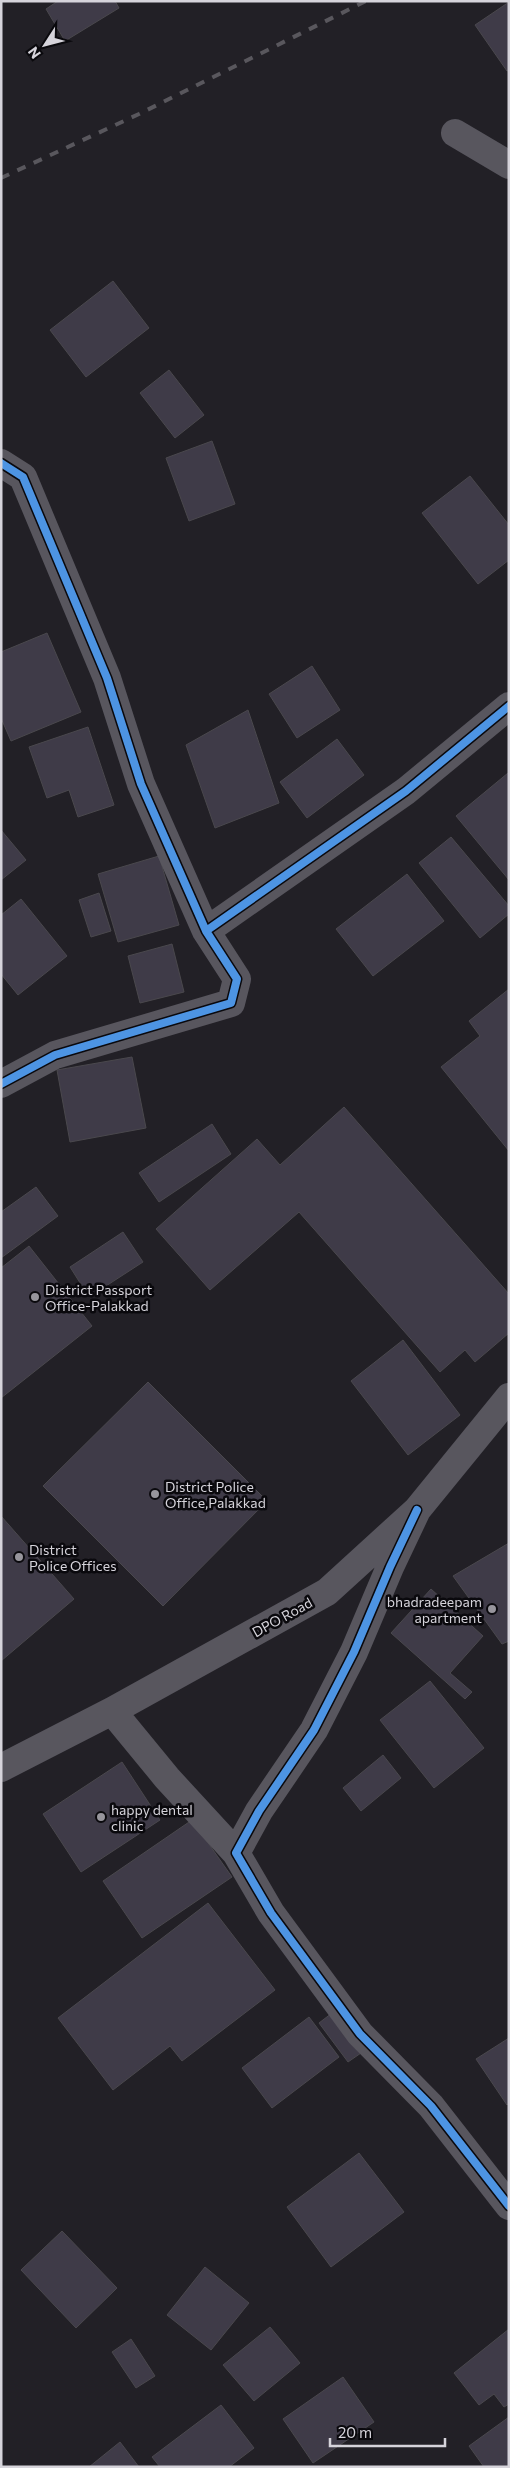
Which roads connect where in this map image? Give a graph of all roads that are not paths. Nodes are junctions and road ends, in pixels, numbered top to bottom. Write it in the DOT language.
graph roads {
  1 [pos="454,133"];
  2 [pos="509,165"];
  3 [pos="1,463"];
  4 [pos="509,706"];
  5 [pos="206,932"];
  6 [pos="1,1084"];
  7 [pos="509,1397"];
  8 [pos="417,1510"];
  9 [pos="112,1712"];
  10 [pos="1,1768"];
  11 [pos="236,1853"];
  12 [pos="509,2206"];
  1 -- 2 [label="street"];
  3 -- 5 [label="street"];
  4 -- 5 [label="street"];
  5 -- 6 [label="street"];
  7 -- 8 [label="street, DPO Road"];
  8 -- 9 [label="street, DPO Road"];
  8 -- 11 [label="street"];
  9 -- 10 [label="street, DPO Road"];
  9 -- 11 [label="street"];
  11 -- 12 [label="street"];
}
